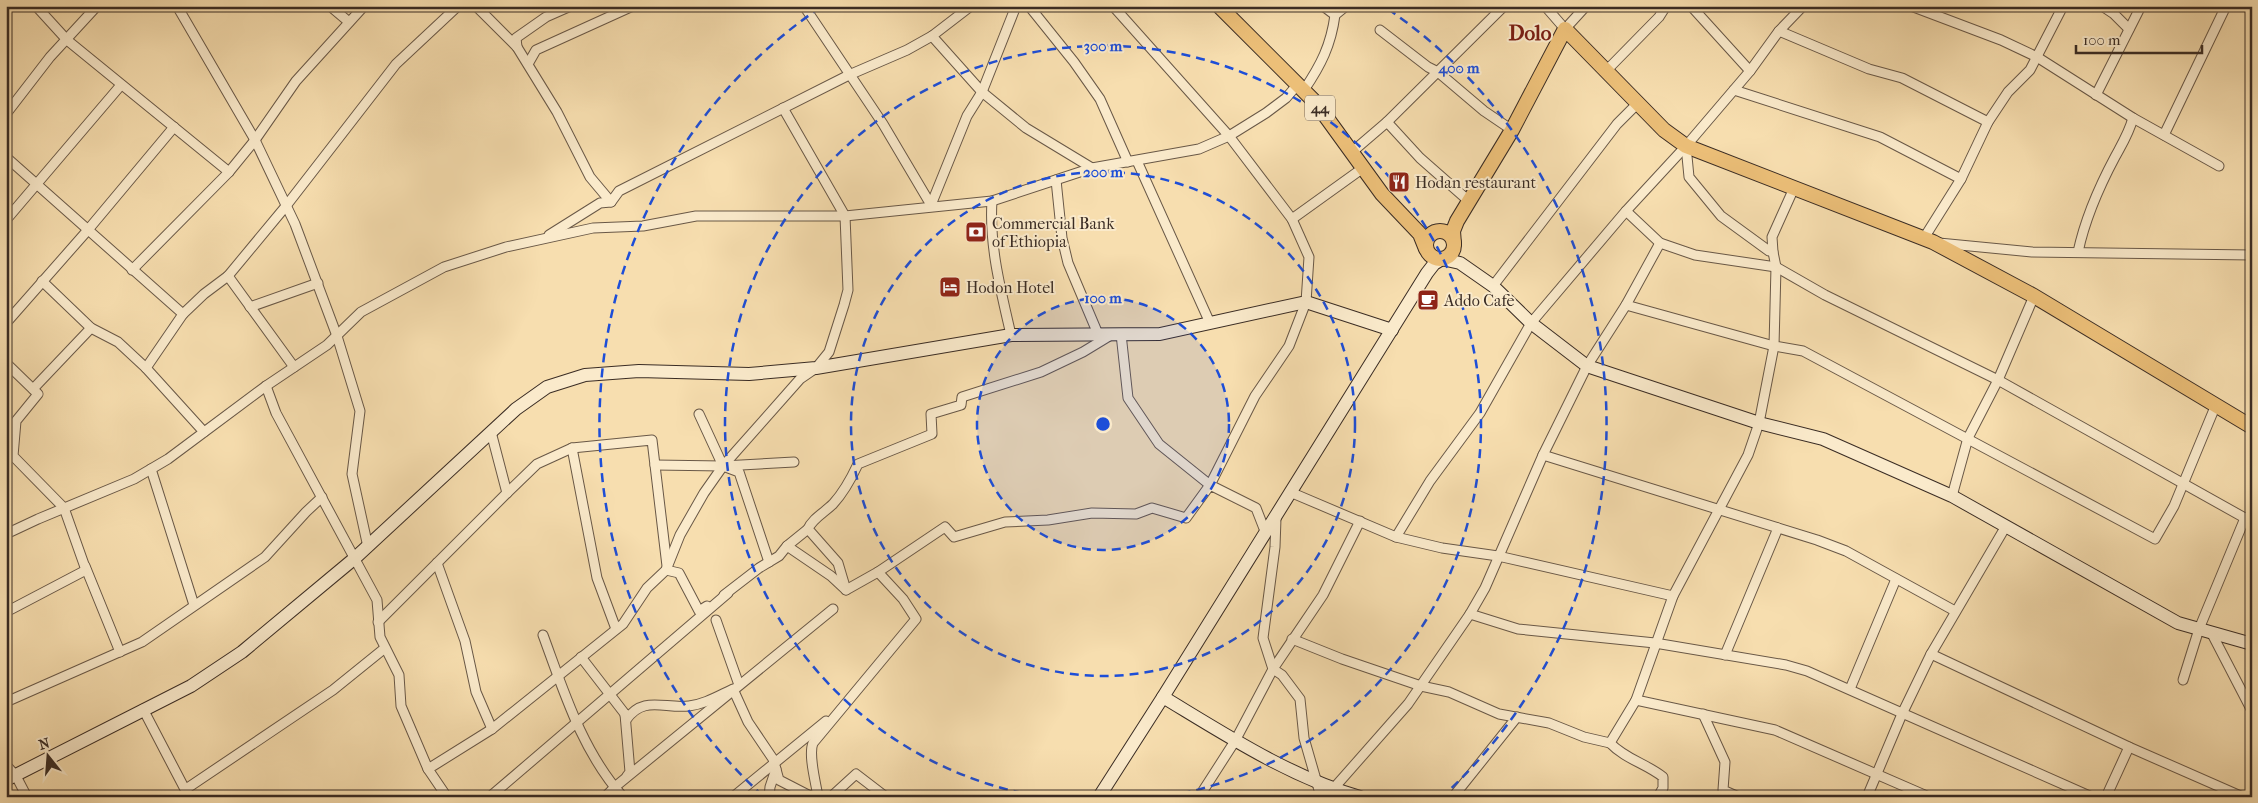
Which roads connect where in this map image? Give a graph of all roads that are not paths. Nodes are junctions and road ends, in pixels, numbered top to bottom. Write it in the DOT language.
graph roads {
  1 [pos="36,6"];
  2 [pos="97,6"];
  3 [pos="177,6"];
  4 [pos="330,6"];
  5 [pos="364,6"];
  6 [pos="458,6"];
  7 [pos="476,6"];
  8 [pos="571,6"];
  9 [pos="633,6"];
  10 [pos="804,6"];
  11 [pos="971,6"];
  12 [pos="1016,6"];
  13 [pos="1029,6"];
  14 [pos="1113,6"];
  15 [pos="1219,6"];
  16 [pos="1323,6"];
  17 [pos="1346,6"];
  18 [pos="1504,6"];
  19 [pos="1545,6"];
  20 [pos="1586,6"];
  21 [pos="1666,6"];
  22 [pos="1691,6"];
  23 [pos="1803,6"];
  24 [pos="1911,6"];
  25 [pos="2063,6"];
  26 [pos="2102,6"];
  27 [pos="2141,6"];
  28 [pos="2226,6"];
  29 [pos="1335,15"];
  30 [pos="348,22"];
  31 [pos="1565,29"];
  32 [pos="2129,29"];
  33 [pos="1380,30"];
  34 [pos="1779,31"];
  35 [pos="932,36"];
  36 [pos="67,40"];
  37 [pos="517,46"];
  38 [pos="2037,57"];
  39 [pos="528,64"];
  40 [pos="1606,71"];
  41 [pos="1438,72"];
  42 [pos="1750,72"];
  43 [pos="849,76"];
  44 [pos="121,85"];
  45 [pos="1301,87"];
  46 [pos="1734,90"];
  47 [pos="982,92"];
  48 [pos="2096,95"];
  49 [pos="1639,102"];
  50 [pos="783,108"];
  51 [pos="6,114"];
  52 [pos="2133,118"];
  53 [pos="1387,122"];
  54 [pos="1988,122"];
  55 [pos="174,127"];
  56 [pos="1512,130"];
  57 [pos="1229,136"];
  58 [pos="2164,136"];
  59 [pos="255,140"];
  60 [pos="1686,146"];
  61 [pos="1352,152"];
  62 [pos="6,157"];
  63 [pos="1133,162"];
  64 [pos="2219,166"];
  65 [pos="1092,168"];
  66 [pos="1363,168"];
  67 [pos="229,172"];
  68 [pos="1961,179"];
  69 [pos="1056,180"];
  70 [pos="37,185"];
  71 [pos="1794,188"];
  72 [pos="992,201"];
  73 [pos="611,202"];
  74 [pos="1470,202"];
  75 [pos="286,206"];
  76 [pos="931,206"];
  77 [pos="1626,211"];
  78 [pos="845,216"];
  79 [pos="1292,219"];
  80 [pos="6,220"];
  81 [pos="1409,220"];
  82 [pos="1457,221"];
  83 [pos="88,231"];
  84 [pos="1438,231"];
  85 [pos="542,239"];
  86 [pos="1929,240"];
  87 [pos="1660,243"];
  88 [pos="1454,244"];
  89 [pos="1426,249"];
  90 [pos="1772,252"];
  91 [pos="2078,252"];
  92 [pos="2252,255"];
  93 [pos="1442,259"];
  94 [pos="1460,262"];
  95 [pos="1776,267"];
  96 [pos="132,270"];
  97 [pos="1427,274"];
  98 [pos="228,276"];
  99 [pos="42,281"];
  100 [pos="318,284"];
  101 [pos="1493,286"];
  102 [pos="2034,296"];
  103 [pos="1306,302"];
  104 [pos="1626,304"];
  105 [pos="250,307"];
  106 [pos="183,314"];
  107 [pos="6,323"];
  108 [pos="1210,323"];
  109 [pos="1531,324"];
  110 [pos="91,328"];
  111 [pos="1392,330"];
  112 [pos="1098,334"];
  113 [pos="1117,334"];
  114 [pos="1011,335"];
  115 [pos="336,336"];
  116 [pos="1774,346"];
  117 [pos="6,363"];
  118 [pos="1587,366"];
  119 [pos="146,368"];
  120 [pos="294,368"];
  121 [pos="816,368"];
  122 [pos="1998,380"];
  123 [pos="266,386"];
  124 [pos="33,389"];
  125 [pos="2215,406"];
  126 [pos="699,414"];
  127 [pos="1759,422"];
  128 [pos="2252,427"];
  129 [pos="204,432"];
  130 [pos="491,432"];
  131 [pos="10,437"];
  132 [pos="1968,438"];
  133 [pos="572,448"];
  134 [pos="1543,455"];
  135 [pos="794,462"];
  136 [pos="655,465"];
  137 [pos="723,466"];
  138 [pos="151,469"];
  139 [pos="2182,483"];
  140 [pos="1210,485"];
  141 [pos="1290,492"];
  142 [pos="507,493"];
  143 [pos="1952,496"];
  144 [pos="322,497"];
  145 [pos="64,508"];
  146 [pos="1720,508"];
  147 [pos="1277,512"];
  148 [pos="2249,520"];
  149 [pos="1360,521"];
  150 [pos="2006,526"];
  151 [pos="1778,528"];
  152 [pos="808,529"];
  153 [pos="1265,531"];
  154 [pos="6,534"];
  155 [pos="1396,537"];
  156 [pos="787,546"];
  157 [pos="368,547"];
  158 [pos="1498,556"];
  159 [pos="355,558"];
  160 [pos="769,562"];
  161 [pos="437,563"];
  162 [pos="85,566"];
  163 [pos="667,569"];
  164 [pos="878,572"];
  165 [pos="1896,579"];
  166 [pos="846,590"];
  167 [pos="728,593"];
  168 [pos="1673,596"];
  169 [pos="194,605"];
  170 [pos="833,609"];
  171 [pos="1956,611"];
  172 [pos="6,612"];
  173 [pos="1470,614"];
  174 [pos="716,620"];
  175 [pos="378,622"];
  176 [pos="616,629"];
  177 [pos="2205,630"];
  178 [pos="543,634"];
  179 [pos="1292,639"];
  180 [pos="1654,643"];
  181 [pos="2252,644"];
  182 [pos="385,648"];
  183 [pos="120,652"];
  184 [pos="1931,654"];
  185 [pos="1725,655"];
  186 [pos="581,657"];
  187 [pos="1273,669"];
  188 [pos="2183,680"];
  189 [pos="739,686"];
  190 [pos="1421,686"];
  191 [pos="1850,689"];
  192 [pos="1163,697"];
  193 [pos="1636,700"];
  194 [pos="6,702"];
  195 [pos="842,708"];
  196 [pos="143,710"];
  197 [pos="2252,711"];
  198 [pos="625,714"];
  199 [pos="1703,714"];
  200 [pos="1902,714"];
  201 [pos="1517,717"];
  202 [pos="492,729"];
  203 [pos="1235,741"];
  204 [pos="1610,743"];
  205 [pos="2129,747"];
  206 [pos="6,765"];
  207 [pos="428,769"];
  208 [pos="776,769"];
  209 [pos="1876,774"];
  210 [pos="11,778"];
  211 [pos="1315,781"];
  212 [pos="617,785"];
  213 [pos="188,793"];
  214 [pos="1330,793"];
  215 [pos="492,795"];
  216 [pos="833,795"];
  217 [pos="27,797"];
  218 [pos="447,797"];
  219 [pos="605,797"];
  220 [pos="623,797"];
  221 [pos="630,797"];
  222 [pos="733,797"];
  223 [pos="769,797"];
  224 [pos="812,797"];
  225 [pos="818,797"];
  226 [pos="886,797"];
  227 [pos="1099,797"];
  228 [pos="1199,797"];
  229 [pos="1320,797"];
  230 [pos="1360,797"];
  231 [pos="1453,797"];
  232 [pos="1658,797"];
  233 [pos="1739,797"];
  234 [pos="1868,797"];
  235 [pos="1929,797"];
  236 [pos="2092,797"];
  237 [pos="2106,797"];
  238 [pos="2243,797"];
  1 -- 36 [label="street"];
  2 -- 36 [label="street"];
  3 -- 59 [label="street"];
  4 -- 30 [label="street"];
  5 -- 30 [label="street"];
  6 -- 75 [label="street"];
  7 -- 37 [label="street"];
  8 -- 37 [label="street"];
  9 -- 39 [label="street"];
  10 -- 43 [label="street"];
  11 -- 35 [label="street"];
  12 -- 47 [label="street"];
  13 -- 63 [label="street"];
  14 -- 57 [label="street"];
  15 -- 45 [label="main road, 44"];
  16 -- 29 [label="street"];
  17 -- 29 [label="street"];
  18 -- 41 [label="street"];
  19 -- 31 [label="street"];
  20 -- 31 [label="street"];
  21 -- 40 [label="street"];
  22 -- 42 [label="street"];
  23 -- 34 [label="street"];
  24 -- 38 [label="street"];
  25 -- 38 [label="street"];
  26 -- 32 [label="street"];
  27 -- 32 [label="street"];
  28 -- 58 [label="street"];
  29 -- 45 [label="street"];
  30 -- 59 [label="street"];
  31 -- 40 [label="main road"];
  31 -- 56 [label="main road"];
  32 -- 48 [label="street"];
  33 -- 41 [label="street"];
  34 -- 42 [label="street"];
  34 -- 54 [label="street"];
  35 -- 43 [label="street"];
  35 -- 47 [label="street"];
  36 -- 44 [label="street"];
  36 -- 51 [label="street"];
  37 -- 39 [label="street"];
  38 -- 48 [label="street"];
  38 -- 54 [label="street"];
  39 -- 73 [label="street"];
  40 -- 49 [label="main road"];
  41 -- 53 [label="street"];
  41 -- 56 [label="street"];
  42 -- 46 [label="street"];
  43 -- 50 [label="street"];
  43 -- 76 [label="street"];
  44 -- 55 [label="street"];
  44 -- 70 [label="street"];
  45 -- 57 [label="street"];
  45 -- 61 [label="main road, 44"];
  46 -- 60 [label="street"];
  46 -- 68 [label="street"];
  47 -- 65 [label="street"];
  47 -- 76 [label="street"];
  48 -- 52 [label="street"];
  49 -- 60 [label="main road"];
  49 -- 101 [label="street"];
  50 -- 73 [label="street"];
  50 -- 78 [label="street"];
  52 -- 58 [label="street"];
  52 -- 91 [label="street"];
  53 -- 61 [label="street"];
  53 -- 74 [label="street"];
  54 -- 68 [label="street"];
  55 -- 67 [label="street"];
  55 -- 83 [label="street"];
  56 -- 74 [label="main road"];
  57 -- 63 [label="street"];
  57 -- 79 [label="street"];
  58 -- 64 [label="street"];
  59 -- 67 [label="street"];
  59 -- 75 [label="street"];
  60 -- 71 [label="main road"];
  60 -- 77 [label="street"];
  60 -- 90 [label="street"];
  61 -- 66 [label="main road, 44"];
  62 -- 70 [label="street"];
  63 -- 65 [label="street"];
  63 -- 108 [label="street"];
  65 -- 69 [label="street"];
  66 -- 79 [label="street"];
  66 -- 81 [label="main road, 44"];
  67 -- 96 [label="street"];
  68 -- 86 [label="street"];
  69 -- 72 [label="street"];
  69 -- 112 [label="street"];
  70 -- 80 [label="street"];
  70 -- 83 [label="street"];
  71 -- 86 [label="main road"];
  71 -- 90 [label="street"];
  72 -- 76 [label="street"];
  72 -- 114 [label="street"];
  73 -- 85 [label="street"];
  74 -- 82 [label="main road"];
  75 -- 98 [label="street"];
  75 -- 100 [label="street"];
  76 -- 78 [label="street"];
  77 -- 87 [label="street"];
  77 -- 109 [label="street"];
  78 -- 85 [label="street"];
  78 -- 121 [label="street"];
  79 -- 103 [label="street"];
  81 -- 84 [label="main road"];
  81 -- 89 [label="main road"];
  82 -- 84 [label="main road"];
  82 -- 88 [label="main road"];
  83 -- 96 [label="street"];
  83 -- 99 [label="street"];
  84 -- 88 [label="main road"];
  84 -- 89 [label="main road"];
  85 -- 115 [label="street"];
  86 -- 91 [label="street"];
  86 -- 102 [label="main road"];
  87 -- 95 [label="street"];
  87 -- 104 [label="street"];
  88 -- 93 [label="main road"];
  88 -- 94 [label="street"];
  89 -- 93 [label="main road"];
  89 -- 97 [label="street"];
  90 -- 95 [label="street"];
  91 -- 92 [label="street"];
  93 -- 94 [label="street"];
  93 -- 97 [label="street"];
  94 -- 101 [label="street"];
  95 -- 116 [label="street"];
  95 -- 122 [label="street"];
  96 -- 106 [label="street"];
  97 -- 111 [label="street"];
  98 -- 105 [label="street"];
  98 -- 106 [label="street"];
  99 -- 107 [label="street"];
  99 -- 110 [label="street"];
  100 -- 105 [label="street"];
  100 -- 115 [label="street"];
  101 -- 109 [label="street"];
  102 -- 122 [label="street"];
  102 -- 125 [label="main road"];
  103 -- 108 [label="street"];
  103 -- 111 [label="street"];
  103 -- 140 [label="street"];
  104 -- 116 [label="street"];
  104 -- 118 [label="street"];
  105 -- 120 [label="street"];
  106 -- 119 [label="street"];
  108 -- 113 [label="street"];
  109 -- 118 [label="street"];
  109 -- 155 [label="street"];
  110 -- 119 [label="street"];
  110 -- 124 [label="street"];
  111 -- 141 [label="street"];
  112 -- 113 [label="street"];
  112 -- 114 [label="street"];
  113 -- 140 [label="street"];
  113 -- 152 [label="street"];
  114 -- 121 [label="street"];
  115 -- 120 [label="street"];
  115 -- 157 [label="street"];
  116 -- 127 [label="street"];
  116 -- 132 [label="street"];
  117 -- 124 [label="street"];
  118 -- 127 [label="street"];
  118 -- 134 [label="street"];
  119 -- 129 [label="street"];
  120 -- 123 [label="street"];
  121 -- 130 [label="street"];
  121 -- 137 [label="street"];
  122 -- 132 [label="street"];
  122 -- 139 [label="street"];
  123 -- 129 [label="street"];
  123 -- 144 [label="street"];
  124 -- 131 [label="street"];
  125 -- 128 [label="main road"];
  125 -- 139 [label="street"];
  126 -- 137 [label="street"];
  127 -- 143 [label="street"];
  127 -- 146 [label="street"];
  129 -- 138 [label="street"];
  130 -- 142 [label="street"];
  130 -- 157 [label="street"];
  131 -- 145 [label="street"];
  132 -- 139 [label="street"];
  132 -- 143 [label="street"];
  133 -- 136 [label="street"];
  133 -- 142 [label="street"];
  133 -- 176 [label="street"];
  134 -- 146 [label="street"];
  134 -- 158 [label="street"];
  135 -- 137 [label="street"];
  136 -- 137 [label="street"];
  136 -- 163 [label="street"];
  137 -- 160 [label="street"];
  137 -- 163 [label="street"];
  138 -- 145 [label="street"];
  138 -- 169 [label="street"];
  139 -- 148 [label="street"];
  140 -- 153 [label="street"];
  140 -- 164 [label="street"];
  141 -- 147 [label="street"];
  141 -- 149 [label="street"];
  142 -- 161 [label="street"];
  143 -- 150 [label="street"];
  144 -- 159 [label="street"];
  144 -- 169 [label="street"];
  145 -- 154 [label="street"];
  145 -- 162 [label="street"];
  146 -- 151 [label="street"];
  146 -- 168 [label="street"];
  147 -- 153 [label="street"];
  147 -- 187 [label="street"];
  148 -- 177 [label="street"];
  149 -- 155 [label="street"];
  149 -- 179 [label="street"];
  150 -- 171 [label="street"];
  150 -- 177 [label="street"];
  151 -- 165 [label="street"];
  151 -- 185 [label="street"];
  152 -- 156 [label="street"];
  152 -- 166 [label="street"];
  153 -- 192 [label="street"];
  155 -- 158 [label="street"];
  156 -- 160 [label="street"];
  156 -- 166 [label="street"];
  157 -- 159 [label="street"];
  158 -- 168 [label="street"];
  158 -- 173 [label="street"];
  159 -- 175 [label="street"];
  159 -- 196 [label="street"];
  160 -- 167 [label="street"];
  161 -- 175 [label="street"];
  161 -- 202 [label="street"];
  162 -- 172 [label="street"];
  162 -- 183 [label="street"];
  163 -- 167 [label="street"];
  163 -- 176 [label="street"];
  164 -- 166 [label="street"];
  164 -- 195 [label="street"];
  165 -- 171 [label="street"];
  165 -- 191 [label="street"];
  167 -- 215 [label="street"];
  168 -- 180 [label="street"];
  169 -- 183 [label="street"];
  170 -- 189 [label="street"];
  171 -- 184 [label="street"];
  173 -- 180 [label="street"];
  173 -- 190 [label="street"];
  174 -- 189 [label="street"];
  175 -- 182 [label="street"];
  176 -- 186 [label="street"];
  177 -- 181 [label="street"];
  177 -- 188 [label="street"];
  177 -- 197 [label="street"];
  178 -- 220 [label="street"];
  179 -- 187 [label="street"];
  179 -- 190 [label="street"];
  180 -- 185 [label="street"];
  180 -- 193 [label="street"];
  182 -- 207 [label="street"];
  182 -- 213 [label="street"];
  183 -- 194 [label="street"];
  184 -- 200 [label="street"];
  184 -- 205 [label="street"];
  185 -- 191 [label="street"];
  186 -- 198 [label="street"];
  186 -- 202 [label="street"];
  187 -- 203 [label="street"];
  187 -- 211 [label="street"];
  189 -- 212 [label="street"];
  190 -- 201 [label="street"];
  190 -- 214 [label="street"];
  191 -- 200 [label="street"];
  192 -- 203 [label="street"];
  192 -- 227 [label="street"];
  193 -- 199 [label="street"];
  193 -- 204 [label="street"];
  195 -- 222 [label="street"];
  195 -- 225 [label="street"];
  196 -- 210 [label="street"];
  196 -- 213 [label="street"];
  198 -- 208 [label="street"];
  198 -- 212 [label="street"];
  199 -- 209 [label="street"];
  199 -- 233 [label="street"];
  200 -- 209 [label="street"];
  200 -- 236 [label="street"];
  201 -- 204 [label="street"];
  201 -- 231 [label="street"];
  202 -- 207 [label="street"];
  203 -- 211 [label="street"];
  203 -- 228 [label="street"];
  204 -- 232 [label="street"];
  205 -- 237 [label="street"];
  205 -- 238 [label="street"];
  206 -- 210 [label="street"];
  207 -- 218 [label="street"];
  208 -- 223 [label="street"];
  208 -- 224 [label="street"];
  209 -- 234 [label="street"];
  209 -- 235 [label="street"];
  210 -- 217 [label="street"];
  211 -- 214 [label="street"];
  211 -- 229 [label="street"];
  212 -- 219 [label="street"];
  212 -- 221 [label="street"];
  214 -- 230 [label="street"];
  216 -- 226 [label="street"];
}
